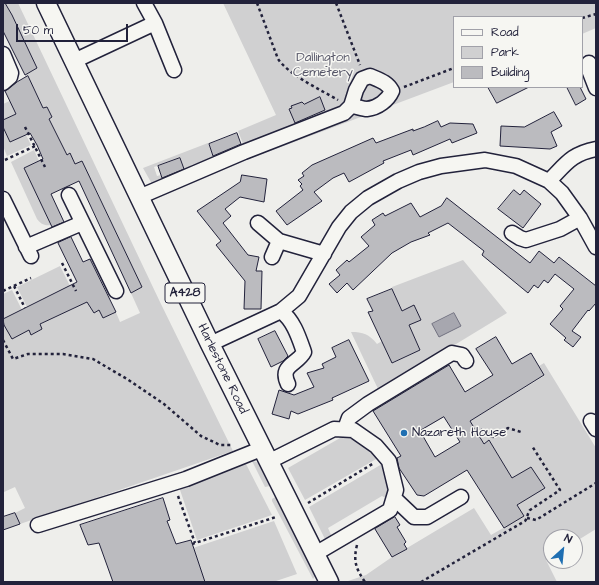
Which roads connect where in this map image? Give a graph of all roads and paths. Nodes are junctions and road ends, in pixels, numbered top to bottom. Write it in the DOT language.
graph roads {
  1 [pos="46,3"];
  2 [pos="144,3"];
  3 [pos="257,3"];
  4 [pos="336,3"];
  5 [pos="596,14"];
  6 [pos="583,18"];
  7 [pos="155,23"];
  8 [pos="3,54"];
  9 [pos="74,61"];
  10 [pos="589,63"];
  11 [pos="453,68"];
  12 [pos="174,70"];
  13 [pos="362,79"];
  14 [pos="3,83"];
  15 [pos="401,88"];
  16 [pos="596,88"];
  17 [pos="350,106"];
  18 [pos="25,127"];
  19 [pos="35,146"];
  20 [pos="596,149"];
  21 [pos="5,160"];
  22 [pos="45,167"];
  23 [pos="549,181"];
  24 [pos="69,195"];
  25 [pos="139,197"];
  26 [pos="3,199"];
  27 [pos="580,218"];
  28 [pos="82,223"];
  29 [pos="258,223"];
  30 [pos="512,233"];
  31 [pos="279,241"];
  32 [pos="596,247"];
  33 [pos="324,254"];
  34 [pos="272,257"];
  35 [pos="62,263"];
  36 [pos="30,278"];
  37 [pos="14,286"];
  38 [pos="3,291"];
  39 [pos="76,291"];
  40 [pos="116,292"];
  41 [pos="25,308"];
  42 [pos="282,311"];
  43 [pos="3,340"];
  44 [pos="210,344"];
  45 [pos="466,361"];
  46 [pos="288,384"];
  47 [pos="474,428"];
  48 [pos="345,429"];
  49 [pos="521,432"];
  50 [pos="235,444"];
  51 [pos="532,446"];
  52 [pos="265,455"];
  53 [pos="384,456"];
  54 [pos="596,482"];
  55 [pos="174,483"];
  56 [pos="461,497"];
  57 [pos="394,498"];
  58 [pos="308,503"];
  59 [pos="276,516"];
  60 [pos="527,518"];
  61 [pos="38,525"];
  62 [pos="356,530"];
  63 [pos="315,554"];
  64 [pos="329,582"];
  65 [pos="364,582"];
  66 [pos="421,582"];
  1 -- 9 [label="main road, Harlestone Road / A428"];
  2 -- 7 [label="street"];
  3 -- 17 [label="path"];
  4 -- 13 [label="path"];
  5 -- 6 [label="path"];
  7 -- 9 [label="street"];
  7 -- 12 [label="street"];
  8 -- 14 [label="street"];
  9 -- 25 [label="main road, Harlestone Road / A428"];
  10 -- 16 [label="street"];
  11 -- 15 [label="path"];
  13 -- 17 [label="street"];
  13 -- 17 [label="street"];
  17 -- 25 [label="street"];
  18 -- 19 [label="path"];
  19 -- 21 [label="path"];
  19 -- 22 [label="path"];
  20 -- 23 [label="street"];
  23 -- 27 [label="street"];
  23 -- 33 [label="street"];
  24 -- 28 [label="street"];
  25 -- 44 [label="main road, Harlestone Road / A428"];
  26 -- 28 [label="street"];
  27 -- 30 [label="street"];
  27 -- 32 [label="street"];
  28 -- 40 [label="street"];
  29 -- 31 [label="street"];
  31 -- 33 [label="street"];
  31 -- 34 [label="street"];
  33 -- 42 [label="street"];
  35 -- 39 [label="path"];
  36 -- 37 [label="path"];
  37 -- 38 [label="path"];
  37 -- 41 [label="path"];
  42 -- 44 [label="street"];
  42 -- 46 [label="street"];
  43 -- 50 [label="path"];
  44 -- 52 [label="main road, Harlestone Road / A428"];
  45 -- 48 [label="street"];
  47 -- 49 [label="path"];
  48 -- 52 [label="street"];
  48 -- 53 [label="street"];
  51 -- 60 [label="path"];
  52 -- 55 [label="street"];
  52 -- 63 [label="main road, Harlestone Road / A428"];
  53 -- 57 [label="street"];
  53 -- 58 [label="path"];
  54 -- 60 [label="path"];
  55 -- 59 [label="path"];
  55 -- 61 [label="street"];
  56 -- 57 [label="street"];
  57 -- 62 [label="street"];
  60 -- 66 [label="path"];
  62 -- 63 [label="street"];
  62 -- 65 [label="path"];
  63 -- 64 [label="main road, Harlestone Road / A428"];
}
